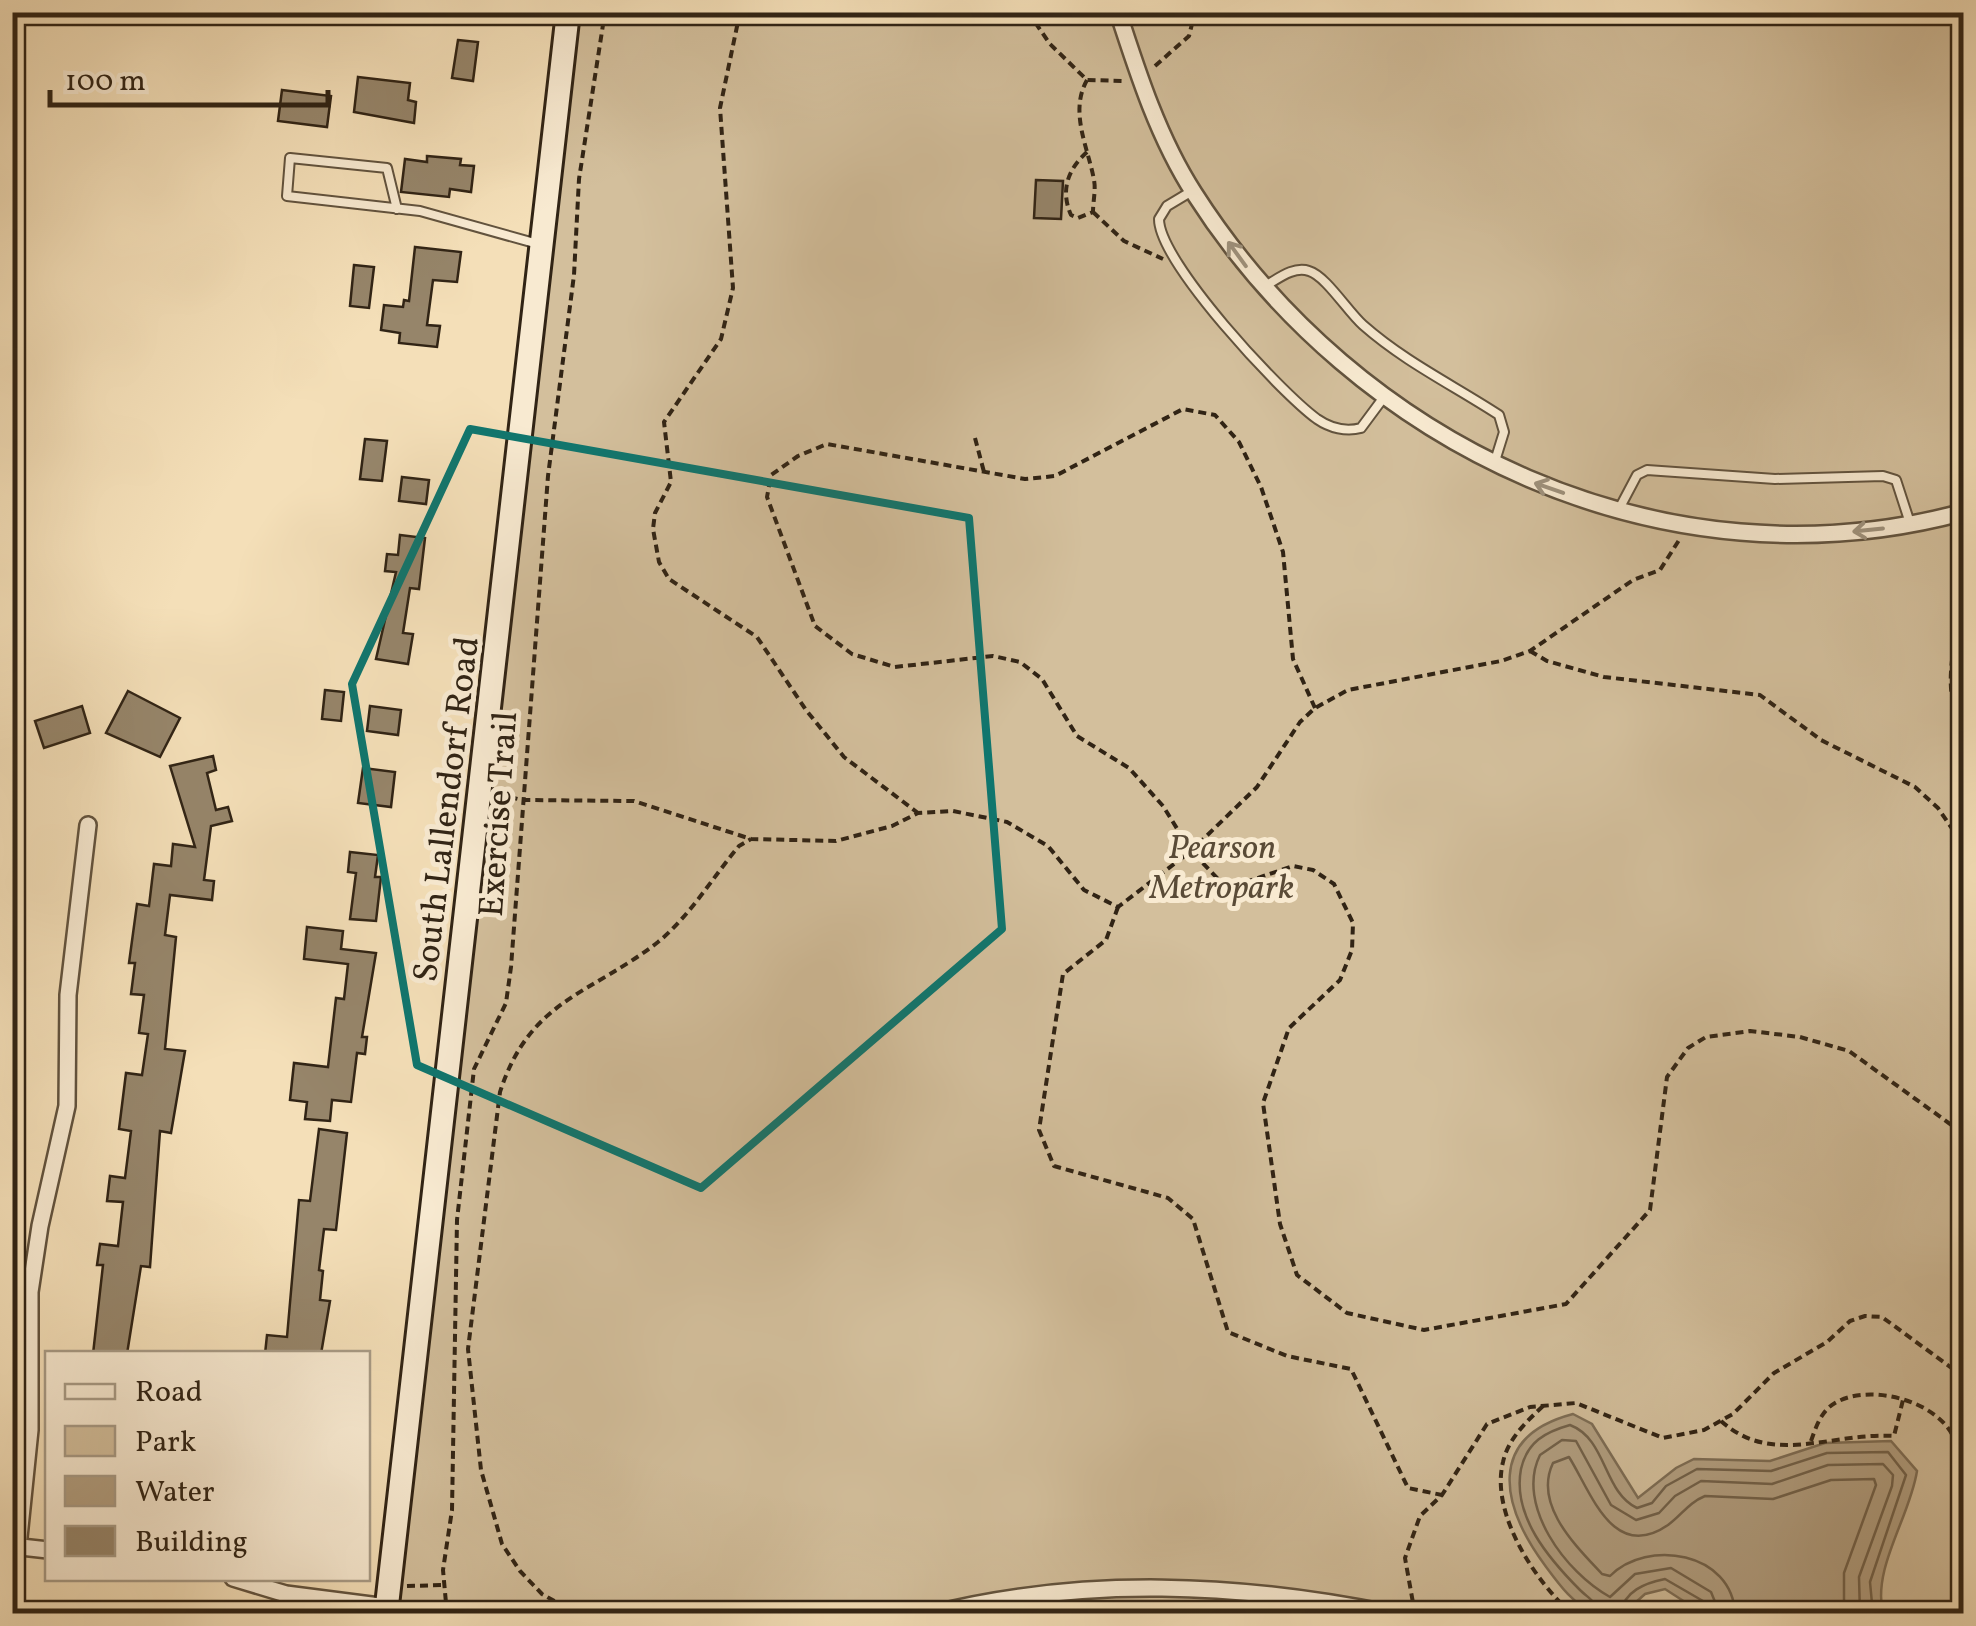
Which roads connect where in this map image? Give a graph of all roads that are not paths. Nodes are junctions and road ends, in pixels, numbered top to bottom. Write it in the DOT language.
graph roads {
  1 [pos="568,12"];
  2 [pos="1118,12"];
  3 [pos="1192,191"];
  4 [pos="398,208"];
  5 [pos="542,245"];
  6 [pos="1264,287"];
  7 [pos="1384,397"];
  8 [pos="1493,465"];
  9 [pos="1619,509"];
  10 [pos="1963,514"];
  11 [pos="1910,524"];
  12 [pos="88,825"];
  13 [pos="15,1547"];
  14 [pos="45,1550"];
  15 [pos="242,1581"];
  16 [pos="387,1610"];
  17 [pos="932,1614"];
  18 [pos="1392,1614"];
  1 -- 5 [label="street, South Lallendorf Road"];
  2 -- 3 [label="street"];
  6 -- 3 [label="street, one-way"];
  3 -- 7 [label="lane"];
  4 -- 4 [label="lane"];
  4 -- 5 [label="lane"];
  5 -- 16 [label="street, South Lallendorf Road"];
  6 -- 7 [label="street"];
  6 -- 8 [label="lane"];
  7 -- 8 [label="street"];
  9 -- 8 [label="street, one-way"];
  11 -- 9 [label="street, one-way"];
  9 -- 11 [label="lane"];
  10 -- 11 [label="street"];
  12 -- 13 [label="street"];
  13 -- 14 [label="street"];
  15 -- 16 [label="street"];
  17 -- 18 [label="street"];
}
